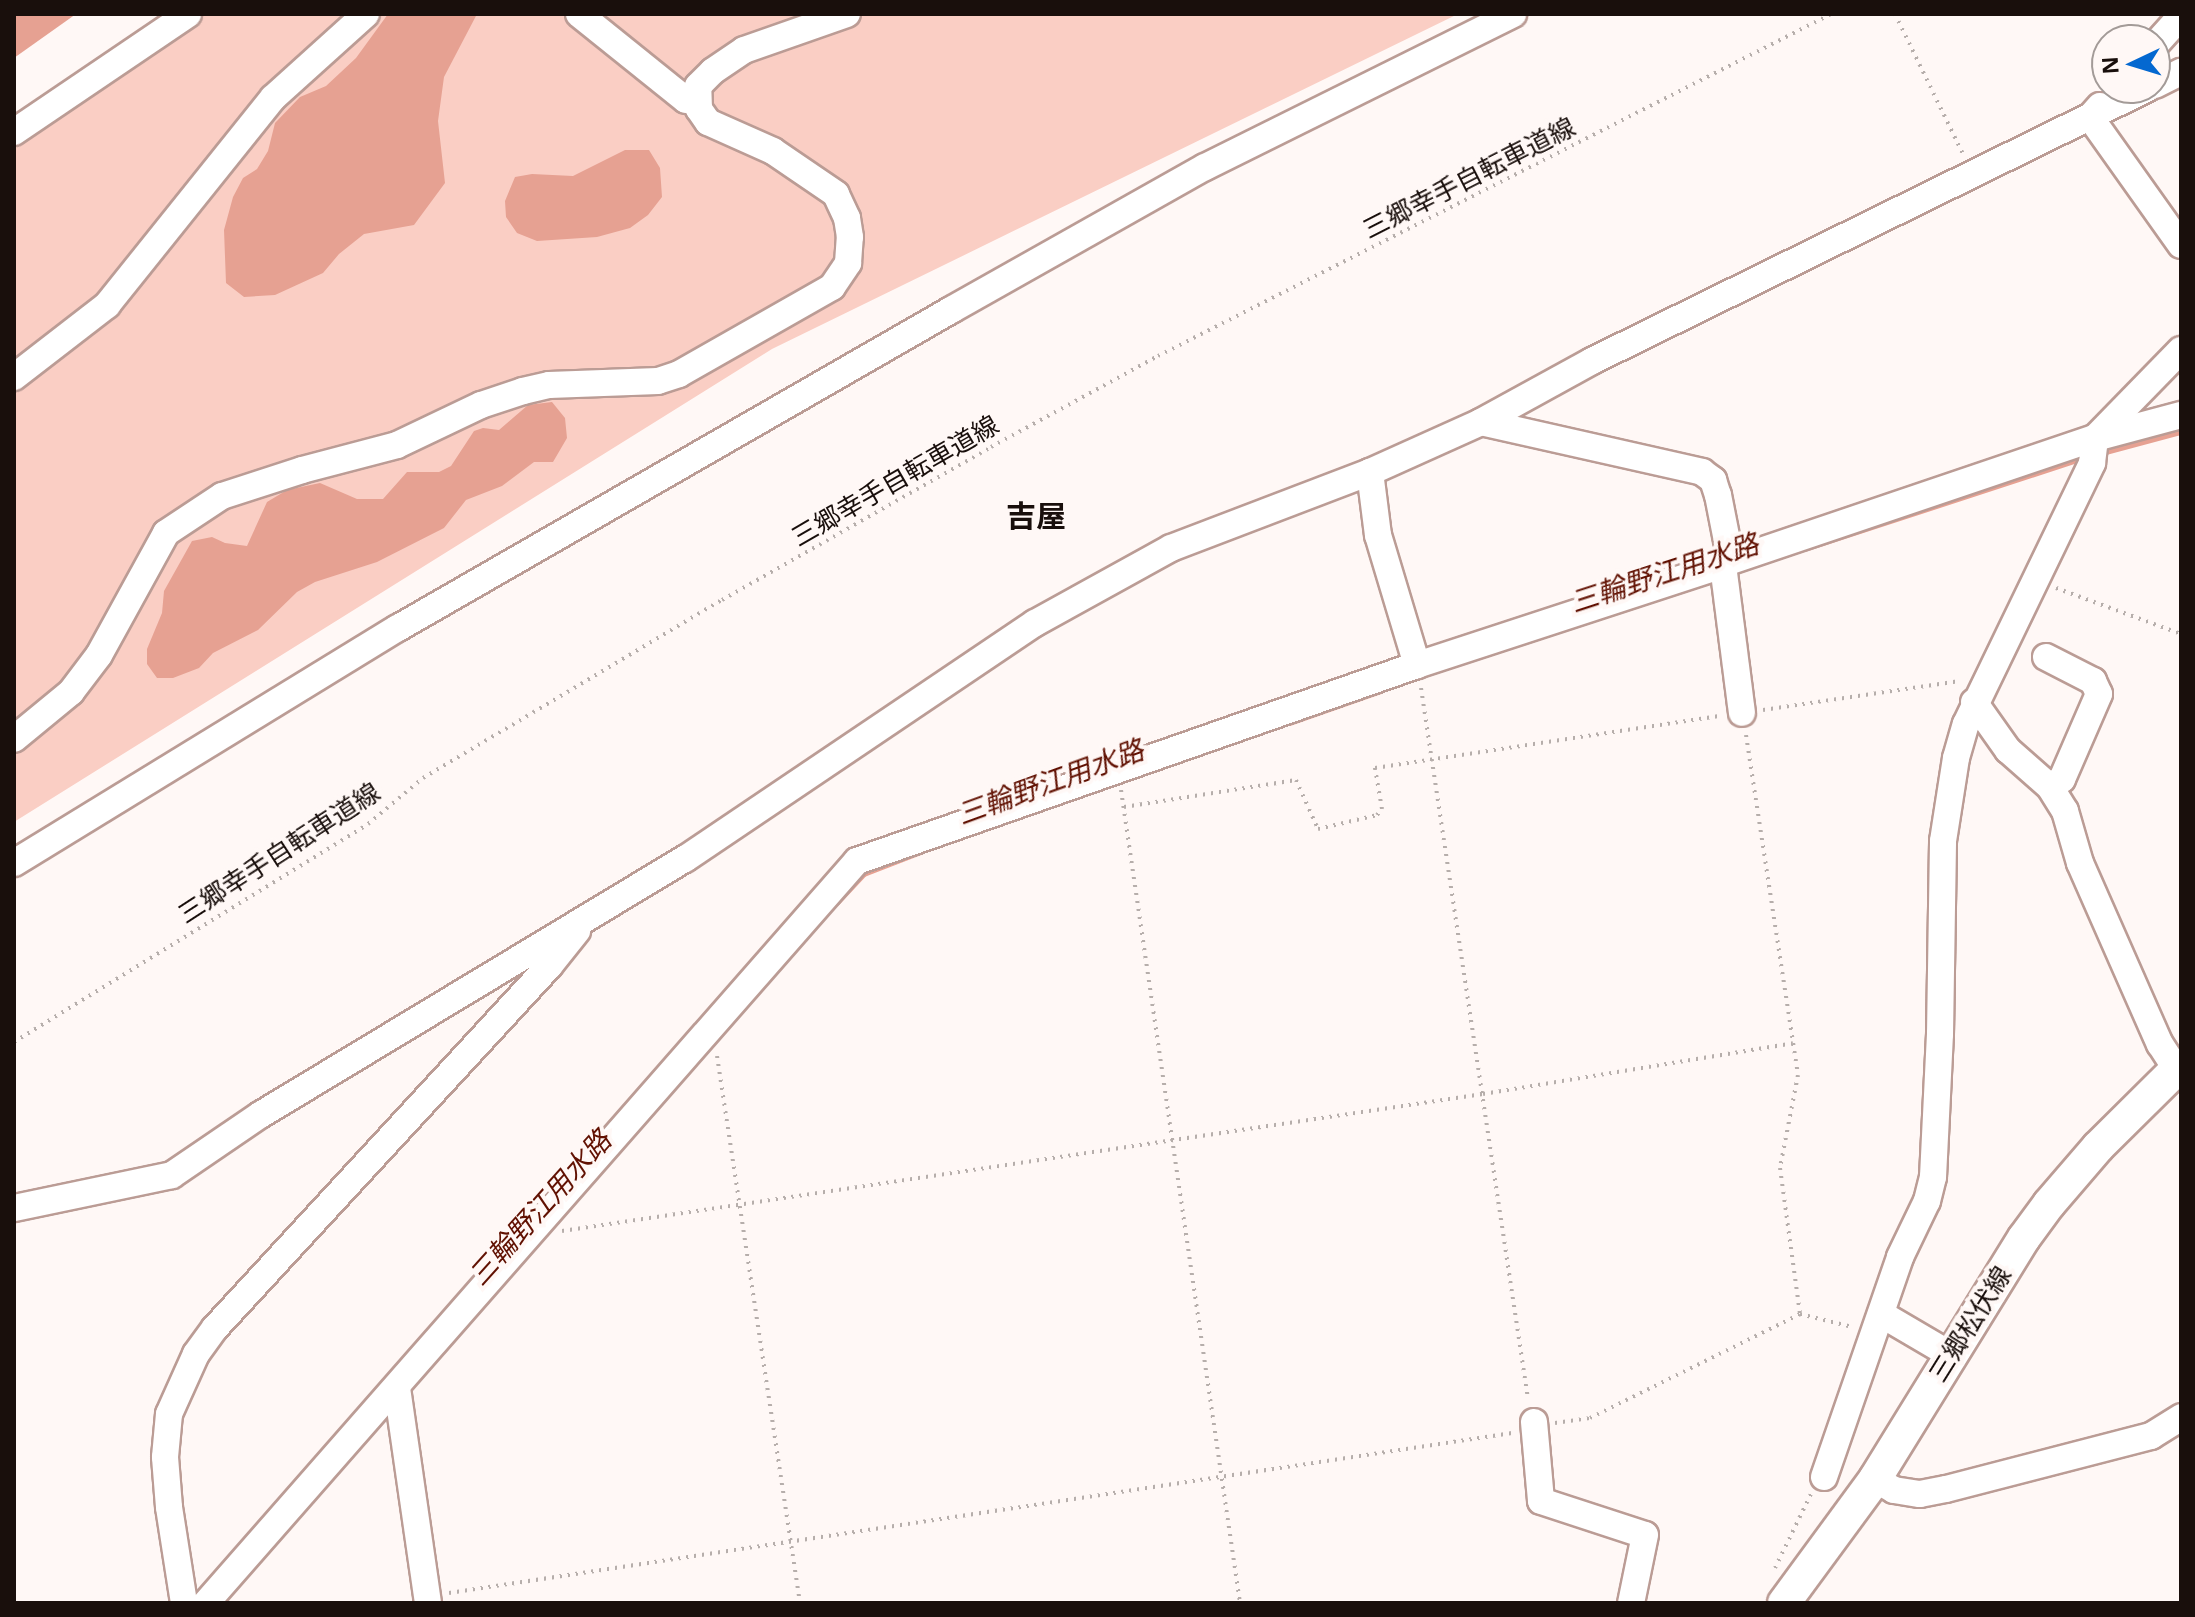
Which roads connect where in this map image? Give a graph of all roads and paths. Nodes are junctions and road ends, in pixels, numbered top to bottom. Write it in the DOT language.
graph roads {
  1 [pos="188,14"];
  2 [pos="366,14"];
  3 [pos="579,14"];
  4 [pos="847,14"];
  5 [pos="1513,14"];
  6 [pos="1831,14"];
  7 [pos="1895,14"];
  8 [pos="698,99"];
  9 [pos="2102,104"];
  10 [pos="2116,104"];
  11 [pos="2090,117"];
  12 [pos="14,132"];
  13 [pos="1973,174"];
  14 [pos="2181,245"];
  15 [pos="2181,350"];
  16 [pos="14,377"];
  17 [pos="2181,415"];
  18 [pos="1481,422"];
  19 [pos="2095,438"];
  20 [pos="1370,472"];
  21 [pos="1726,561"];
  22 [pos="2036,581"];
  23 [pos="2181,634"];
  24 [pos="2046,657"];
  25 [pos="1417,665"];
  26 [pos="1980,691"];
  27 [pos="1742,713"];
  28 [pos="14,739"];
  29 [pos="1432,757"];
  30 [pos="1116,770"];
  31 [pos="2050,787"];
  32 [pos="1124,807"];
  33 [pos="14,863"];
  34 [pos="586,918"];
  35 [pos="713,1023"];
  36 [pos="14,1042"];
  37 [pos="1793,1043"];
  38 [pos="2180,1070"];
  39 [pos="1483,1094"];
  40 [pos="1172,1139"];
  41 [pos="740,1205"];
  42 [pos="14,1208"];
  43 [pos="529,1236"];
  44 [pos="1800,1314"];
  45 [pos="1877,1323"];
  46 [pos="1951,1355"];
  47 [pos="397,1388"];
  48 [pos="2181,1417"];
  49 [pos="1535,1426"];
  50 [pos="1220,1477"];
  51 [pos="1818,1478"];
  52 [pos="1869,1488"];
  53 [pos="791,1544"];
  54 [pos="1778,1590"];
  55 [pos="428,1600"];
  56 [pos="184,1603"];
  57 [pos="206,1603"];
  58 [pos="800,1603"];
  59 [pos="1240,1603"];
  60 [pos="1631,1603"];
  1 -- 12 [label="street"];
  2 -- 16 [label="street"];
  3 -- 8 [label="street"];
  4 -- 8 [label="street"];
  5 -- 33 [label="street"];
  6 -- 36 [label="path, 三郷幸手自転車道線"];
  7 -- 13 [label="path"];
  8 -- 28 [label="street"];
  9 -- 11 [label="street"];
  10 -- 11 [label="street"];
  11 -- 13 [label="street"];
  11 -- 14 [label="street"];
  13 -- 18 [label="street"];
  15 -- 19 [label="street"];
  17 -- 19 [label="street"];
  18 -- 20 [label="street"];
  18 -- 21 [label="street"];
  19 -- 21 [label="street"];
  19 -- 22 [label="street"];
  20 -- 25 [label="street"];
  20 -- 34 [label="street"];
  21 -- 25 [label="street"];
  21 -- 27 [label="street"];
  22 -- 23 [label="path"];
  22 -- 26 [label="street"];
  24 -- 31 [label="street"];
  25 -- 29 [label="path"];
  25 -- 30 [label="street"];
  26 -- 27 [label="path"];
  26 -- 31 [label="street"];
  26 -- 45 [label="street"];
  27 -- 29 [label="path"];
  27 -- 37 [label="path"];
  29 -- 32 [label="path"];
  29 -- 39 [label="path"];
  30 -- 32 [label="path"];
  30 -- 35 [label="street"];
  31 -- 38 [label="street"];
  32 -- 40 [label="path"];
  34 -- 42 [label="street"];
  34 -- 56 [label="street"];
  35 -- 41 [label="path"];
  35 -- 43 [label="street"];
  37 -- 39 [label="path"];
  37 -- 44 [label="path"];
  38 -- 46 [label="main road, 三郷松伏線"];
  39 -- 40 [label="path"];
  39 -- 49 [label="path"];
  40 -- 41 [label="path"];
  40 -- 50 [label="path"];
  41 -- 43 [label="path"];
  41 -- 53 [label="path"];
  43 -- 47 [label="street"];
  44 -- 45 [label="path"];
  44 -- 49 [label="path"];
  45 -- 46 [label="street"];
  45 -- 51 [label="street"];
  46 -- 52 [label="main road, 三郷松伏線"];
  47 -- 55 [label="street"];
  47 -- 57 [label="street"];
  48 -- 52 [label="street"];
  49 -- 50 [label="path"];
  49 -- 60 [label="street"];
  50 -- 53 [label="path"];
  50 -- 59 [label="path"];
  51 -- 52 [label="street"];
  51 -- 54 [label="path"];
  52 -- 54 [label="main road, 三郷松伏線"];
  53 -- 55 [label="path"];
  53 -- 58 [label="path"];
}
